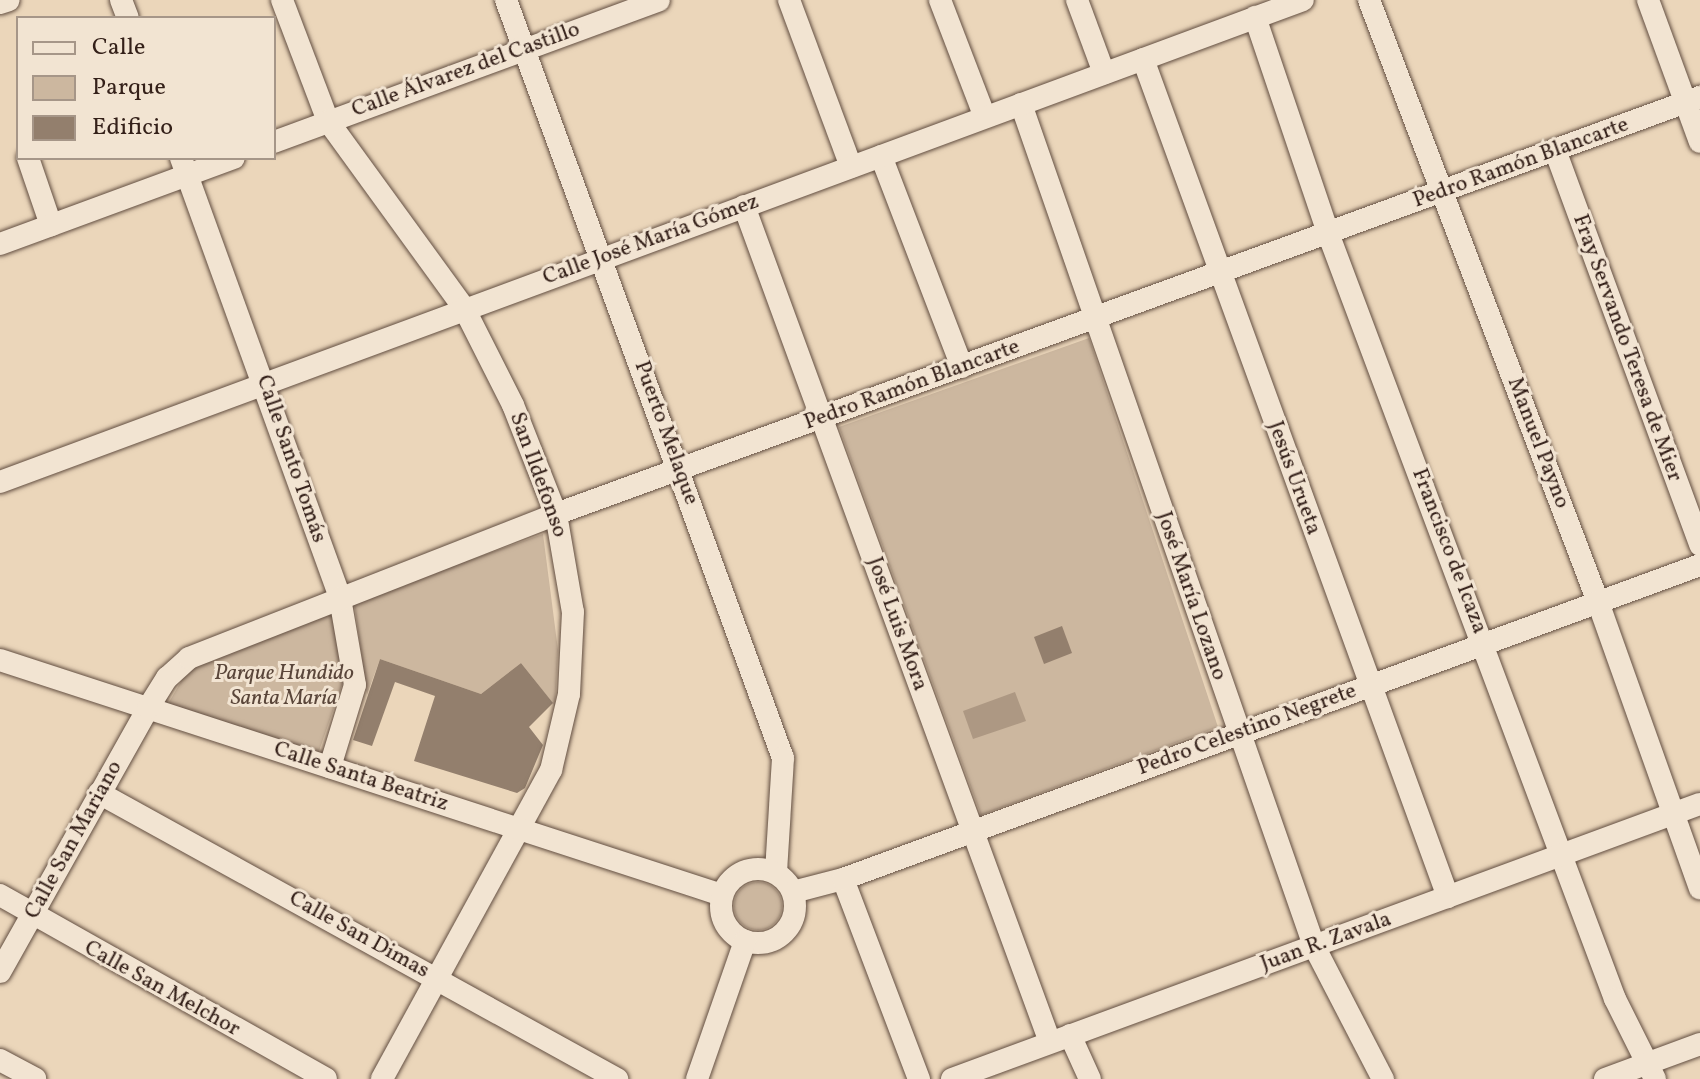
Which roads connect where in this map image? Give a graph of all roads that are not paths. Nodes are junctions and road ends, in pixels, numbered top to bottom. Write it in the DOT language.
graph roads {
  1 [pos="9,0"];
  2 [pos="282,0"];
  3 [pos="506,0"];
  4 [pos="659,0"];
  5 [pos="789,0"];
  6 [pos="940,0"];
  7 [pos="1077,0"];
  8 [pos="1303,0"];
  9 [pos="1369,0"];
  10 [pos="1648,0"];
  11 [pos="0,3"];
  12 [pos="1255,17"];
  13 [pos="524,49"];
  14 [pos="1143,59"];
  15 [pos="1104,73"];
  16 [pos="1693,99"];
  17 [pos="1021,104"];
  18 [pos="985,117"];
  19 [pos="328,121"];
  20 [pos="276,141"];
  21 [pos="1700,142"];
  22 [pos="1555,150"];
  23 [pos="881,156"];
  24 [pos="29,160"];
  25 [pos="223,160"];
  26 [pos="184,167"];
  27 [pos="851,167"];
  28 [pos="1442,192"];
  29 [pos="744,206"];
  30 [pos="51,225"];
  31 [pos="1328,233"];
  32 [pos="0,244"];
  33 [pos="601,259"];
  34 [pos="1219,274"];
  35 [pos="464,308"];
  36 [pos="1096,318"];
  37 [pos="962,367"];
  38 [pos="265,385"];
  39 [pos="822,419"];
  40 [pos="680,471"];
  41 [pos="0,482"];
  42 [pos="556,514"];
  43 [pos="1700,545"];
  44 [pos="1700,565"];
  45 [pos="340,598"];
  46 [pos="1598,602"];
  47 [pos="1483,642"];
  48 [pos="0,660"];
  49 [pos="1369,685"];
  50 [pos="148,708"];
  51 [pos="1238,732"];
  52 [pos="330,767"];
  53 [pos="99,793"];
  54 [pos="1700,804"];
  55 [pos="1672,815"];
  56 [pos="521,829"];
  57 [pos="973,831"];
  58 [pos="1563,857"];
  59 [pos="776,872"];
  60 [pos="843,879"];
  61 [pos="1700,888"];
  62 [pos="793,892"];
  63 [pos="0,895"];
  64 [pos="722,895"];
  65 [pos="1448,897"];
  66 [pos="31,917"];
  67 [pos="745,941"];
  68 [pos="1314,946"];
  69 [pos="0,972"];
  70 [pos="438,978"];
  71 [pos="1060,1038"];
  72 [pos="1700,1044"];
  73 [pos="0,1060"];
  74 [pos="1651,1071"];
  75 [pos="35,1079"];
  76 [pos="326,1079"];
  77 [pos="382,1079"];
  78 [pos="617,1079"];
  79 [pos="697,1079"];
  80 [pos="919,1079"];
  81 [pos="952,1079"];
  82 [pos="1090,1079"];
  83 [pos="1383,1079"];
  84 [pos="1605,1079"];
  1 -- 11 [label="street"];
  2 -- 19 [label="street, San Ildefonso"];
  3 -- 13 [label="street, Puerto Melaque"];
  4 -- 13 [label="street, Calle Álvarez del Castillo"];
  5 -- 27 [label="street"];
  6 -- 18 [label="street"];
  7 -- 15 [label="street"];
  8 -- 12 [label="street, Calle José María Gómez"];
  9 -- 28 [label="street, Manuel Payno"];
  10 -- 16 [label="street"];
  12 -- 14 [label="street, Calle José María Gómez"];
  12 -- 31 [label="street, Francisco de Icaza"];
  13 -- 19 [label="street, Calle Álvarez del Castillo"];
  13 -- 33 [label="street, Puerto Melaque"];
  14 -- 15 [label="street, Calle José María Gómez"];
  14 -- 34 [label="street, Jesús Urueta"];
  15 -- 17 [label="street, Calle José María Gómez"];
  16 -- 21 [label="street"];
  16 -- 22 [label="street, Pedro Ramón Blancarte"];
  17 -- 18 [label="street, Calle José María Gómez"];
  17 -- 36 [label="street, José María Lozano"];
  18 -- 23 [label="street, Calle José María Gómez"];
  19 -- 20 [label="street, Calle Álvarez del Castillo"];
  19 -- 35 [label="street, San Ildefonso"];
  22 -- 28 [label="street, Pedro Ramón Blancarte"];
  22 -- 43 [label="street, Fray Servando Teresa de Mier"];
  23 -- 27 [label="street, Calle José María Gómez"];
  23 -- 37 [label="street"];
  24 -- 30 [label="street"];
  25 -- 26 [label="street"];
  26 -- 30 [label="street"];
  26 -- 38 [label="street, Calle Santo Tomás"];
  27 -- 29 [label="street, Calle José María Gómez"];
  28 -- 31 [label="street, Pedro Ramón Blancarte"];
  28 -- 46 [label="street, Manuel Payno"];
  29 -- 33 [label="street, Calle José María Gómez"];
  29 -- 39 [label="street, José Luis Mora"];
  30 -- 32 [label="street"];
  31 -- 34 [label="street, Pedro Ramón Blancarte"];
  31 -- 47 [label="street, Francisco de Icaza"];
  33 -- 35 [label="street, Calle José María Gómez"];
  33 -- 40 [label="street, Puerto Melaque"];
  34 -- 36 [label="street, Pedro Ramón Blancarte"];
  34 -- 49 [label="street, Jesús Urueta"];
  35 -- 38 [label="street, Calle José María Gómez"];
  35 -- 42 [label="street, San Ildefonso"];
  36 -- 37 [label="street, Pedro Ramón Blancarte"];
  36 -- 51 [label="street, José María Lozano"];
  37 -- 39 [label="street, Pedro Ramón Blancarte"];
  38 -- 41 [label="street, Calle José María Gómez"];
  38 -- 45 [label="street, Calle Santo Tomás"];
  39 -- 40 [label="street, Pedro Ramón Blancarte"];
  39 -- 57 [label="street, José Luis Mora"];
  40 -- 42 [label="street, Pedro Ramón Blancarte"];
  40 -- 59 [label="street, Puerto Melaque"];
  42 -- 45 [label="street, Pedro Ramón Blancarte"];
  42 -- 56 [label="street, San Ildefonso"];
  44 -- 46 [label="street, Pedro Celestino Negrete"];
  45 -- 50 [label="street, Pedro Ramón Blancarte"];
  45 -- 52 [label="street, Calle Santo Tomás"];
  46 -- 47 [label="street, Pedro Celestino Negrete"];
  46 -- 55 [label="street, Manuel Payno"];
  47 -- 49 [label="street, Pedro Celestino Negrete"];
  47 -- 58 [label="street, Francisco de Icaza"];
  48 -- 50 [label="street, Calle Santa Beatriz"];
  49 -- 51 [label="street, Pedro Celestino Negrete"];
  49 -- 65 [label="street, Jesús Urueta"];
  50 -- 52 [label="street, Calle Santa Beatriz"];
  50 -- 53 [label="street, Calle San Mariano"];
  51 -- 57 [label="street, Pedro Celestino Negrete"];
  51 -- 68 [label="street, José María Lozano"];
  52 -- 56 [label="street, Calle Santa Beatriz"];
  53 -- 66 [label="street, Calle San Mariano"];
  53 -- 70 [label="street, Calle San Dimas"];
  54 -- 55 [label="street, Juan R. Zavala"];
  55 -- 58 [label="street, Juan R. Zavala"];
  55 -- 61 [label="street, Manuel Payno"];
  56 -- 64 [label="street, Calle Santa Beatriz"];
  56 -- 70 [label="street, San Ildefonso"];
  57 -- 60 [label="street, Pedro Celestino Negrete"];
  57 -- 71 [label="street, José Luis Mora"];
  58 -- 65 [label="street, Juan R. Zavala"];
  58 -- 74 [label="street, Francisco de Icaza"];
  59 -- 62 [label="street"];
  59 -- 64 [label="street"];
  60 -- 62 [label="street, Pedro Celestino Negrete"];
  60 -- 80 [label="street"];
  62 -- 67 [label="street"];
  63 -- 66 [label="street, Calle San Melchor"];
  64 -- 67 [label="street"];
  65 -- 68 [label="street, Juan R. Zavala"];
  66 -- 69 [label="street, Calle San Mariano"];
  66 -- 76 [label="street, Calle San Melchor"];
  67 -- 79 [label="street"];
  68 -- 71 [label="street, Juan R. Zavala"];
  68 -- 83 [label="street, José María Lozano"];
  70 -- 77 [label="street, San Ildefonso"];
  70 -- 78 [label="street, Calle San Dimas"];
  71 -- 81 [label="street, Juan R. Zavala"];
  71 -- 82 [label="street, José Luis Mora"];
  72 -- 74 [label="street"];
  73 -- 75 [label="street"];
  74 -- 84 [label="street"];
}
